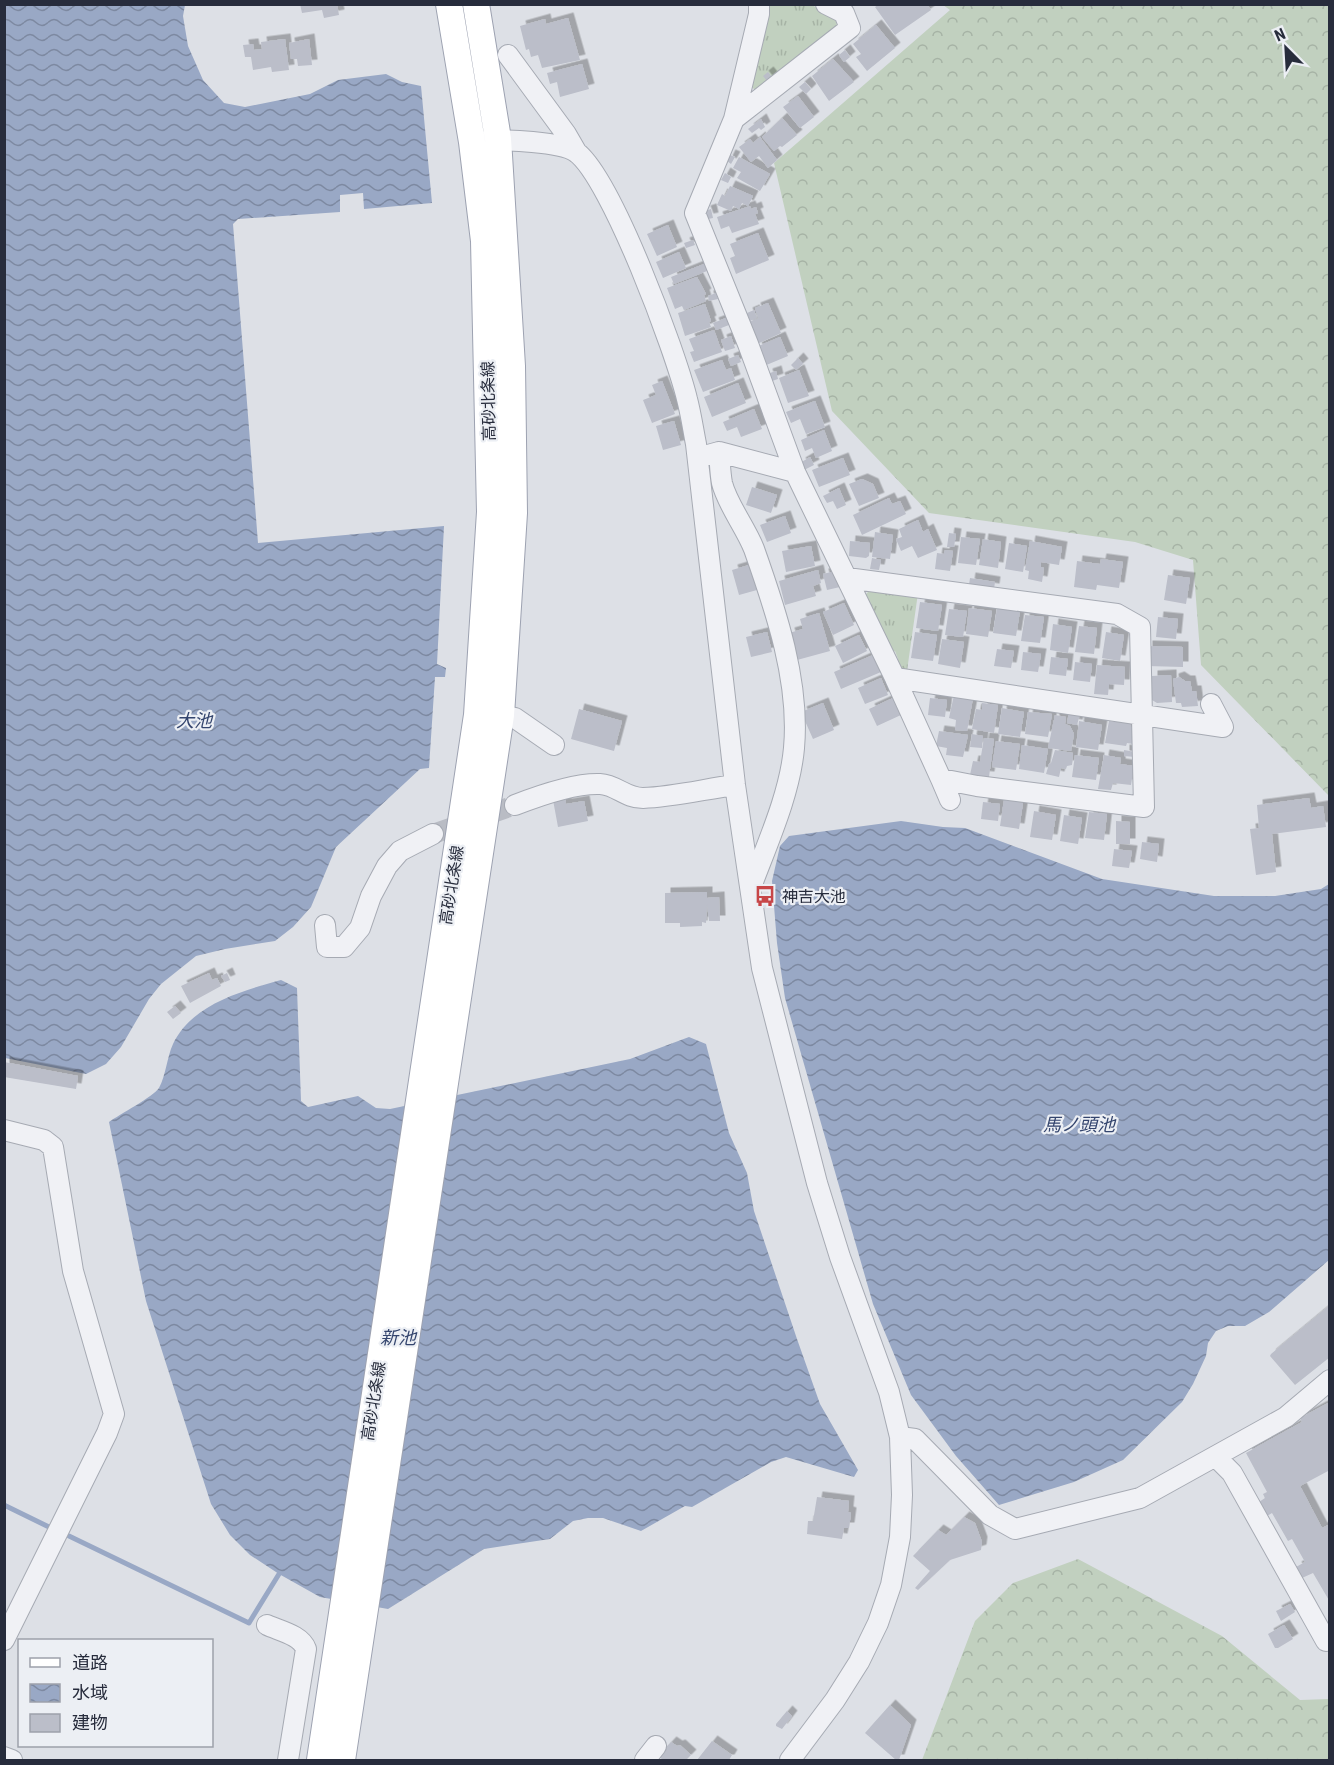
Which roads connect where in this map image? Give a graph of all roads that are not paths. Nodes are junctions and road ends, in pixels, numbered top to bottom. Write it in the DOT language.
graph roads {
  1 [pos="450,4"];
  2 [pos="476,4"];
  3 [pos="759,4"];
  4 [pos="826,4"];
  5 [pos="508,55"];
  6 [pos="734,119"];
  7 [pos="498,139"];
  8 [pos="472,142"];
  9 [pos="577,153"];
  10 [pos="719,452"];
  11 [pos="697,459"];
  12 [pos="795,472"];
  13 [pos="847,578"];
  14 [pos="895,678"];
  15 [pos="1211,704"];
  16 [pos="501,715"];
  17 [pos="1143,715"];
  18 [pos="554,745"];
  19 [pos="941,779"];
  20 [pos="735,785"];
  21 [pos="950,800"];
  22 [pos="515,805"];
  23 [pos="433,834"];
  24 [pos="749,893"];
  25 [pos="325,926"];
  26 [pos="435,1071"];
  27 [pos="4,1130"];
  28 [pos="1329,1380"];
  29 [pos="900,1437"];
  30 [pos="1216,1457"];
  31 [pos="267,1626"];
  32 [pos="351,1626"];
  33 [pos="4,1640"];
  34 [pos="1326,1641"];
  35 [pos="4,1757"];
  36 [pos="12,1761"];
  37 [pos="288,1761"];
  38 [pos="320,1761"];
  39 [pos="342,1761"];
  40 [pos="790,1761"];
  1 -- 8 [label="main road, 高砂北条線"];
  2 -- 7 [label="main road, 高砂北条線"];
  3 -- 6 [label="street"];
  4 -- 6 [label="street"];
  5 -- 9 [label="street"];
  6 -- 12 [label="street"];
  7 -- 8 [label="street"];
  7 -- 9 [label="street"];
  7 -- 16 [label="main road, 高砂北条線"];
  8 -- 26 [label="main road, 高砂北条線"];
  9 -- 11 [label="street"];
  10 -- 11 [label="street"];
  10 -- 12 [label="street"];
  10 -- 24 [label="street"];
  11 -- 20 [label="street"];
  12 -- 13 [label="street"];
  13 -- 14 [label="street"];
  13 -- 17 [label="street"];
  14 -- 17 [label="street"];
  14 -- 19 [label="street"];
  15 -- 17 [label="street"];
  16 -- 18 [label="street"];
  16 -- 26 [label="main road, 高砂北条線"];
  17 -- 19 [label="street"];
  19 -- 21 [label="street"];
  20 -- 22 [label="street"];
  20 -- 24 [label="street"];
  23 -- 25 [label="street"];
  24 -- 29 [label="street"];
  26 -- 32 [label="main road, 高砂北条線"];
  27 -- 33 [label="street"];
  28 -- 30 [label="street"];
  29 -- 30 [label="street"];
  29 -- 40 [label="street"];
  30 -- 34 [label="street"];
  31 -- 37 [label="street"];
  32 -- 38 [label="main road, 高砂北条線"];
  32 -- 39 [label="main road, 高砂北条線"];
  35 -- 36 [label="street"];
}
